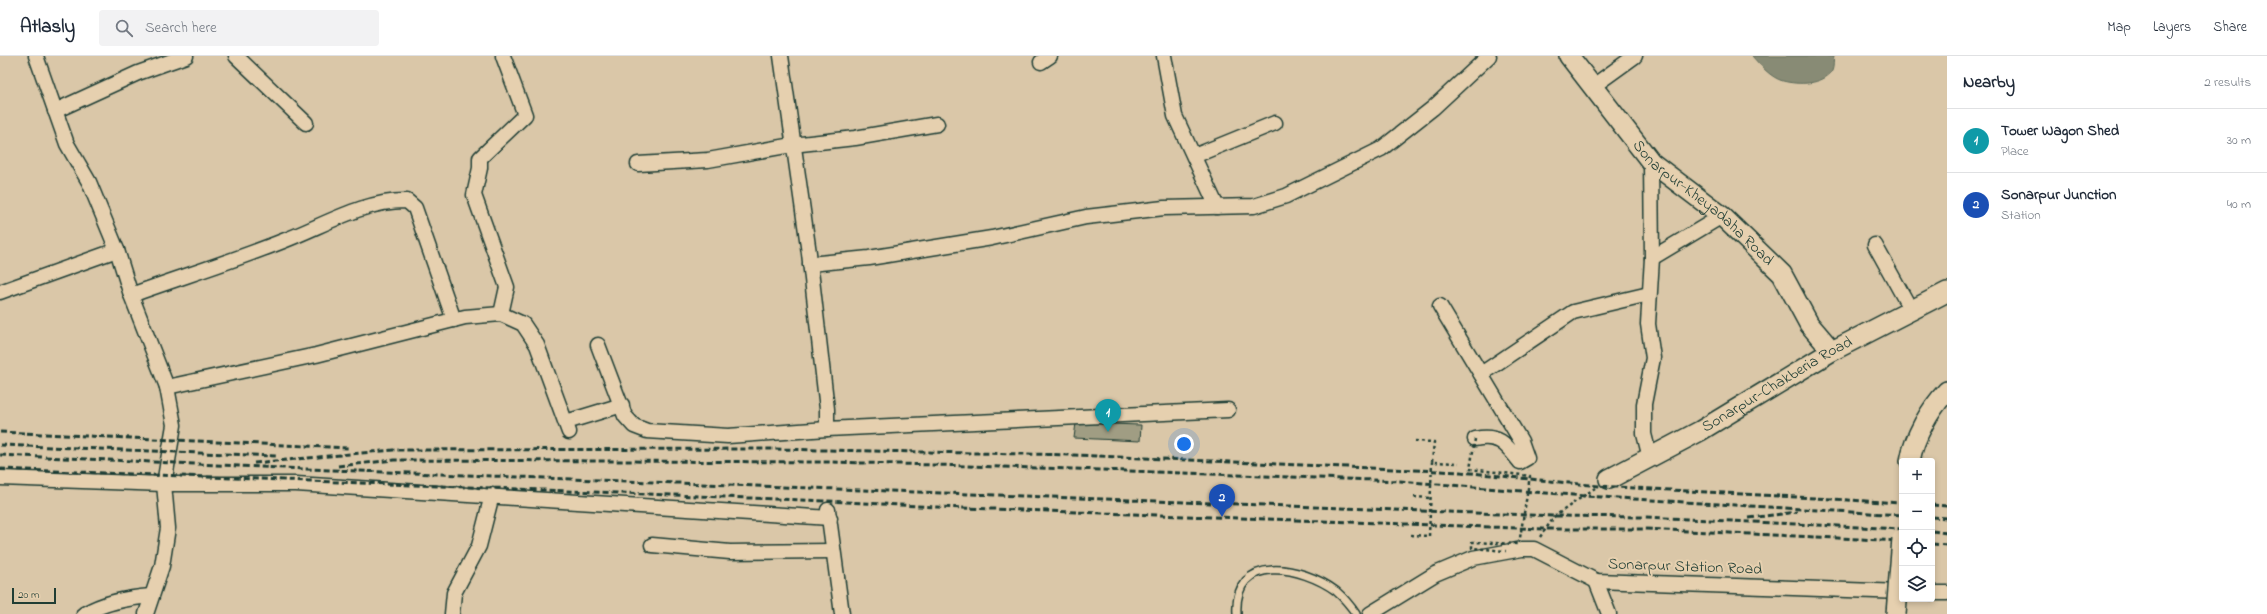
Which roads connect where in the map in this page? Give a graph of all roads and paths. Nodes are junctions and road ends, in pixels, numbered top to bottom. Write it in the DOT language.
graph roads {
  1 [pos="36,56"];
  2 [pos="186,56"];
  3 [pos="236,56"];
  4 [pos="503,56"];
  5 [pos="780,56"];
  6 [pos="1164,56"];
  7 [pos="1489,56"];
  8 [pos="1568,56"];
  9 [pos="1635,56"];
  10 [pos="1592,86"];
  11 [pos="55,111"];
  12 [pos="306,123"];
  13 [pos="1275,123"];
  14 [pos="937,124"];
  15 [pos="792,145"];
  16 [pos="1194,156"];
  17 [pos="1652,162"];
  18 [pos="638,164"];
  19 [pos="1217,207"];
  20 [pos="1722,216"];
  21 [pos="1875,245"];
  22 [pos="117,250"];
  23 [pos="1652,258"];
  24 [pos="810,264"];
  25 [pos="0,292"];
  26 [pos="1947,292"];
  27 [pos="1649,294"];
  28 [pos="131,295"];
  29 [pos="1440,306"];
  30 [pos="1912,312"];
  31 [pos="501,314"];
  32 [pos="454,320"];
  33 [pos="598,345"];
  34 [pos="1832,351"];
  35 [pos="1481,374"];
  36 [pos="167,387"];
  37 [pos="1947,392"];
  38 [pos="622,406"];
  39 [pos="1228,410"];
  40 [pos="827,429"];
  41 [pos="1474,439"];
  42 [pos="1415,441"];
  43 [pos="1650,458"];
  44 [pos="1911,458"];
  45 [pos="1432,462"];
  46 [pos="1459,464"];
  47 [pos="0,478"];
  48 [pos="1609,479"];
  49 [pos="164,484"];
  50 [pos="492,496"];
  51 [pos="1414,497"];
  52 [pos="1430,498"];
  53 [pos="1411,534"];
  54 [pos="652,545"];
  55 [pos="1534,549"];
  56 [pos="833,551"];
  57 [pos="1506,551"];
  58 [pos="1900,566"];
  59 [pos="1596,581"];
  60 [pos="1899,592"];
  61 [pos="1935,593"];
  62 [pos="1947,593"];
  63 [pos="151,596"];
  64 [pos="84,614"];
  65 [pos="146,614"];
  66 [pos="452,614"];
  67 [pos="842,614"];
  68 [pos="1237,614"];
  69 [pos="1356,614"];
  70 [pos="1370,614"];
  71 [pos="1609,614"];
  72 [pos="1896,614"];
  1 -- 11 [label="street"];
  2 -- 11 [label="street"];
  3 -- 12 [label="street"];
  4 -- 31 [label="street"];
  5 -- 15 [label="street"];
  6 -- 16 [label="street"];
  7 -- 19 [label="street"];
  8 -- 10 [label="main road, Sonarpur-Kheyadaha Road"];
  9 -- 10 [label="street"];
  10 -- 17 [label="main road, Sonarpur-Kheyadaha Road"];
  11 -- 22 [label="street"];
  13 -- 16 [label="street"];
  14 -- 15 [label="street"];
  15 -- 18 [label="street"];
  15 -- 24 [label="street"];
  16 -- 19 [label="street"];
  17 -- 20 [label="main road, Sonarpur-Kheyadaha Road"];
  17 -- 23 [label="street"];
  19 -- 24 [label="street"];
  20 -- 23 [label="street"];
  20 -- 34 [label="main road, Sonarpur-Kheyadaha Road"];
  21 -- 30 [label="street"];
  22 -- 25 [label="street"];
  22 -- 28 [label="street"];
  23 -- 27 [label="street"];
  24 -- 40 [label="street"];
  26 -- 30 [label="main road, Sonarpur-Chakberia Road"];
  27 -- 35 [label="street"];
  27 -- 43 [label="street"];
  28 -- 32 [label="street"];
  28 -- 36 [label="street"];
  29 -- 35 [label="street"];
  30 -- 34 [label="main road, Sonarpur-Chakberia Road"];
  31 -- 32 [label="street"];
  31 -- 38 [label="street"];
  32 -- 36 [label="street"];
  33 -- 38 [label="street"];
  34 -- 43 [label="main road, Sonarpur-Chakberia Road"];
  35 -- 41 [label="street"];
  36 -- 49 [label="street"];
  37 -- 44 [label="main road"];
  38 -- 40 [label="street"];
  39 -- 40 [label="street"];
  41 -- 57 [label="path, bridge"];
  42 -- 45 [label="path"];
  43 -- 48 [label="main road, Sonarpur-Chakberia Road"];
  45 -- 46 [label="path"];
  45 -- 52 [label="path, bridge"];
  47 -- 49 [label="street"];
  48 -- 55 [label="path"];
  49 -- 50 [label="street"];
  49 -- 63 [label="street"];
  50 -- 56 [label="street"];
  50 -- 66 [label="street"];
  51 -- 52 [label="path"];
  52 -- 53 [label="path, bridge"];
  54 -- 56 [label="street"];
  55 -- 57 [label="street"];
  55 -- 59 [label="street, Sonarpur Station Road"];
  56 -- 67 [label="street"];
  57 -- 70 [label="street"];
  58 -- 72 [label="main road, bridge"];
  59 -- 60 [label="street, Sonarpur Station Road"];
  59 -- 71 [label="street"];
  61 -- 62 [label="street"];
  63 -- 64 [label="street"];
  63 -- 65 [label="street"];
  68 -- 69 [label="lane"];
}
